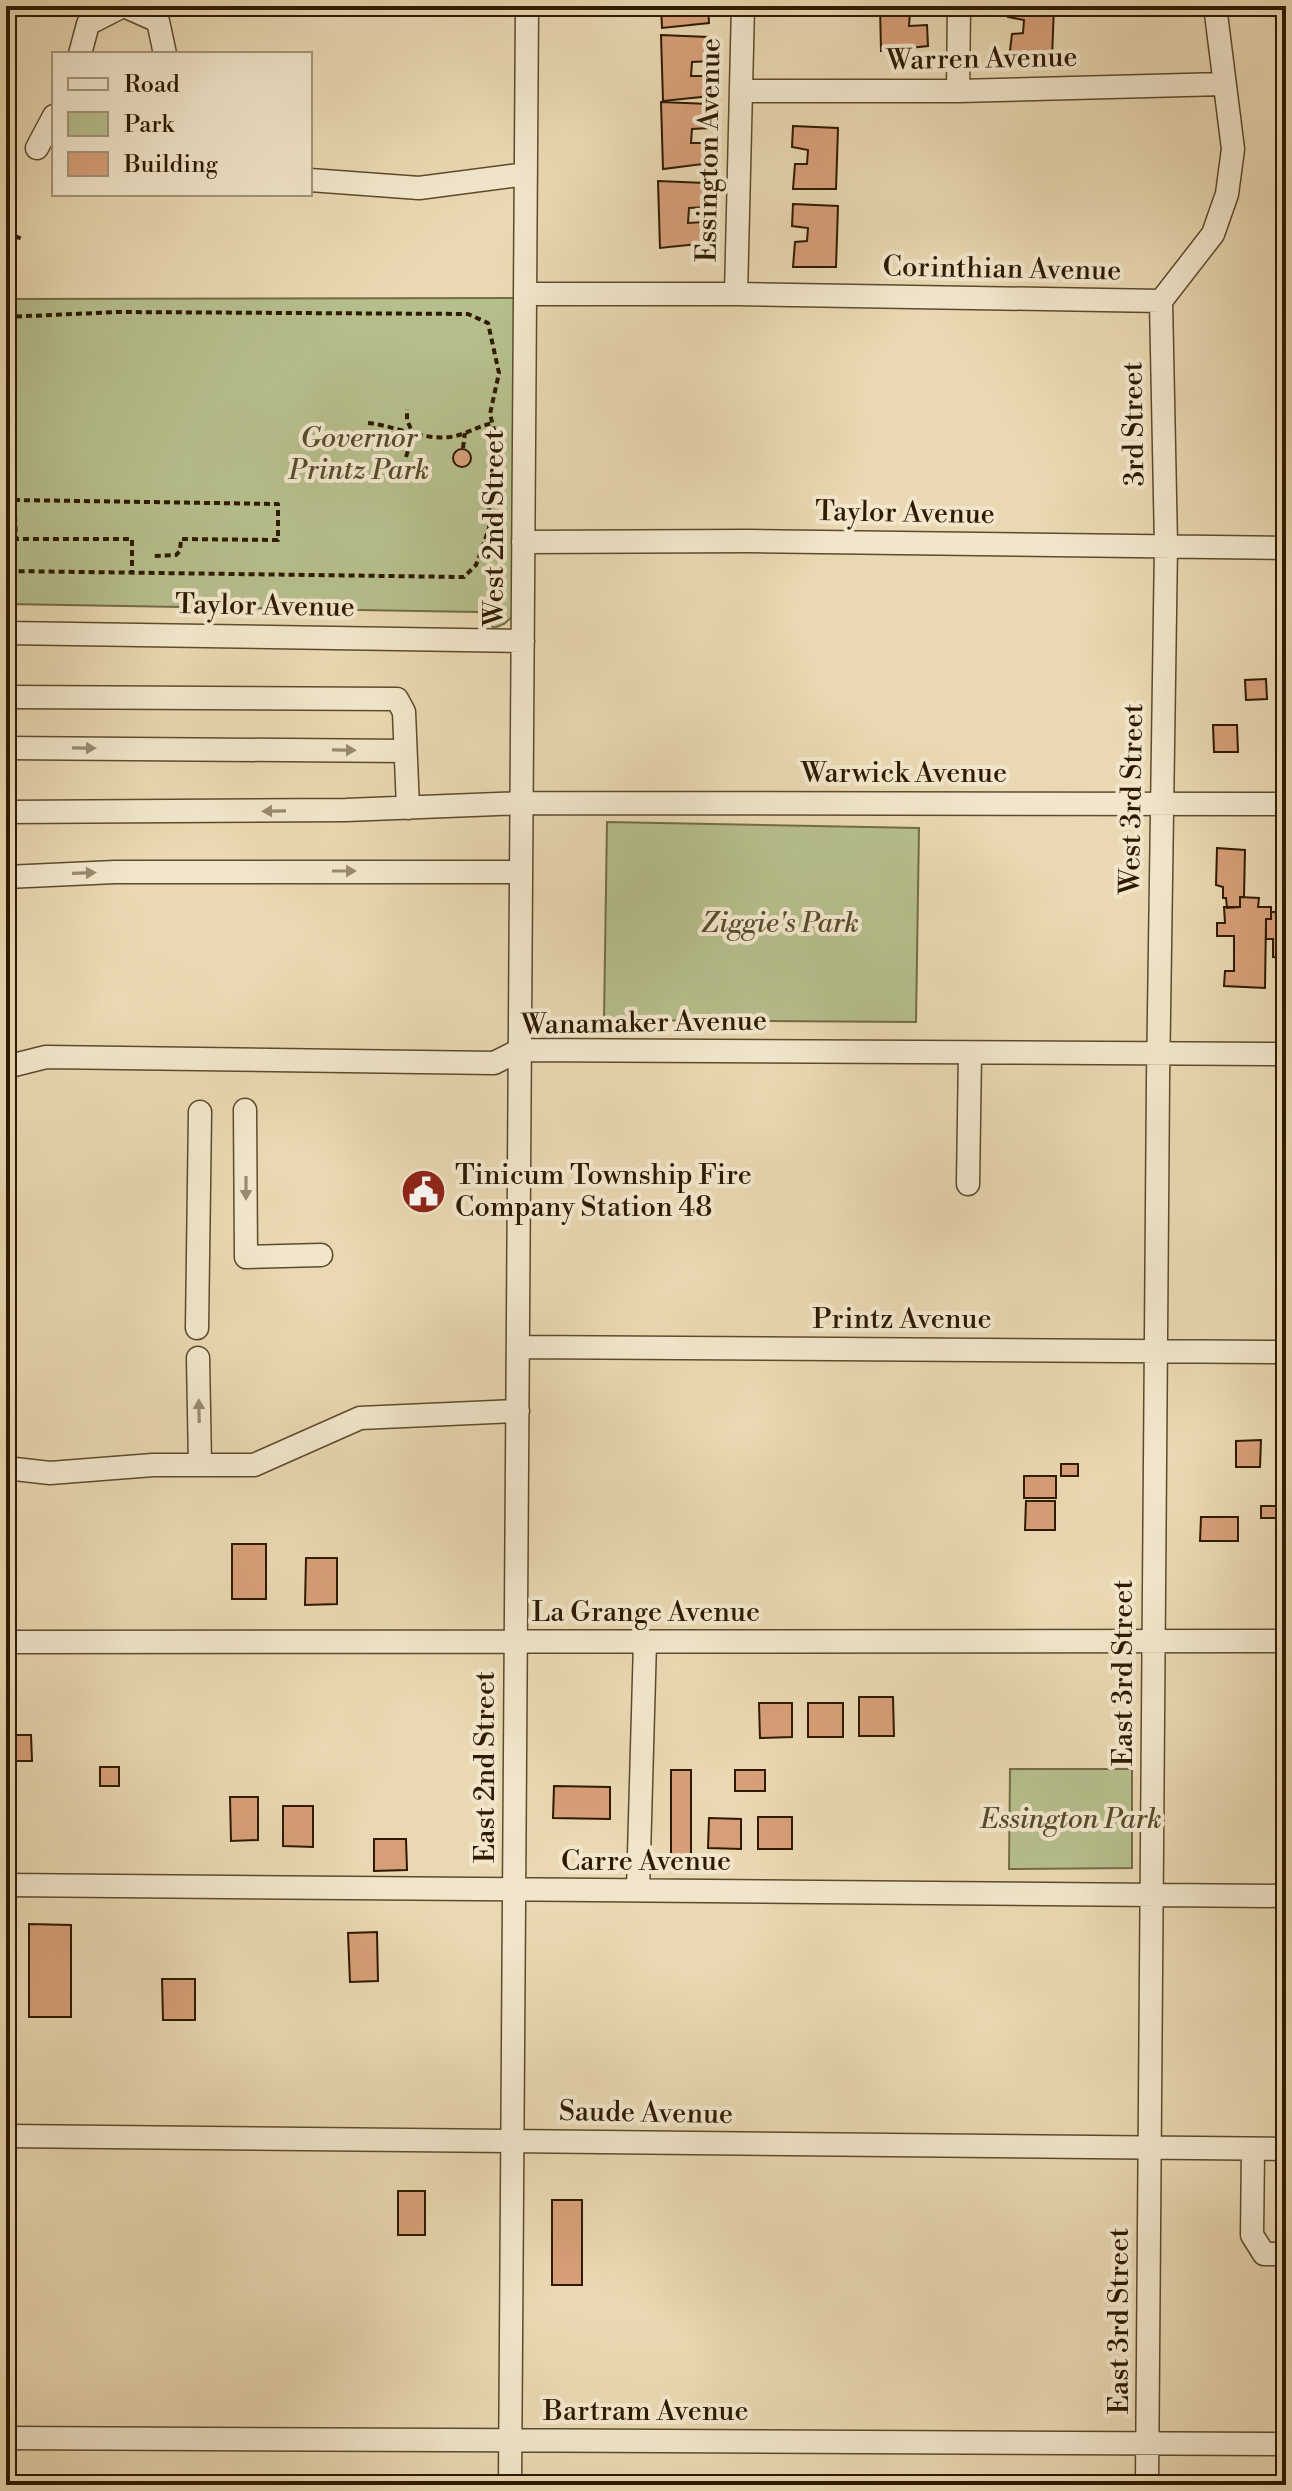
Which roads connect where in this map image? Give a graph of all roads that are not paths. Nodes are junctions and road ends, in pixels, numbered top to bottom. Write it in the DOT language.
graph roads {
  1 [pos="124,6"];
  2 [pos="527,6"];
  3 [pos="743,6"];
  4 [pos="959,6"];
  5 [pos="1215,6"];
  6 [pos="81,52"];
  7 [pos="165,52"];
  8 [pos="1223,84"];
  9 [pos="742,91"];
  10 [pos="958,91"];
  11 [pos="52,120"];
  12 [pos="37,148"];
  13 [pos="526,174"];
  14 [pos="312,180"];
  15 [pos="525,294"];
  16 [pos="736,294"];
  17 [pos="1161,301"];
  18 [pos="523,542"];
  19 [pos="1166,545"];
  20 [pos="1286,548"];
  21 [pos="6,633"];
  22 [pos="523,641"];
  23 [pos="6,697"];
  24 [pos="6,748"];
  25 [pos="405,751"];
  26 [pos="522,803"];
  27 [pos="1162,804"];
  28 [pos="1286,804"];
  29 [pos="408,808"];
  30 [pos="6,812"];
  31 [pos="521,872"];
  32 [pos="6,877"];
  33 [pos="520,1050"];
  34 [pos="970,1053"];
  35 [pos="1158,1054"];
  36 [pos="1286,1054"];
  37 [pos="6,1067"];
  38 [pos="245,1110"];
  39 [pos="200,1112"];
  40 [pos="968,1184"];
  41 [pos="321,1255"];
  42 [pos="197,1328"];
  43 [pos="518,1347"];
  44 [pos="1156,1351"];
  45 [pos="1286,1352"];
  46 [pos="198,1358"];
  47 [pos="518,1411"];
  48 [pos="200,1465"];
  49 [pos="6,1468"];
  50 [pos="1154,1641"];
  51 [pos="1286,1641"];
  52 [pos="6,1642"];
  53 [pos="516,1642"];
  54 [pos="645,1642"];
  55 [pos="6,1885"];
  56 [pos="514,1890"];
  57 [pos="638,1890"];
  58 [pos="1152,1895"];
  59 [pos="1286,1896"];
  60 [pos="6,2136"];
  61 [pos="512,2142"];
  62 [pos="1150,2148"];
  63 [pos="1253,2149"];
  64 [pos="1286,2149"];
  65 [pos="1286,2254"];
  66 [pos="6,2438"];
  67 [pos="510,2440"];
  68 [pos="1148,2444"];
  69 [pos="1286,2444"];
  70 [pos="510,2485"];
  71 [pos="1147,2485"];
  1 -- 6 [label="street"];
  1 -- 7 [label="street"];
  2 -- 13 [label="street, West 2nd Street"];
  3 -- 9 [label="street, Essington Avenue"];
  4 -- 10 [label="street"];
  5 -- 8 [label="street"];
  8 -- 10 [label="street, Warren Avenue"];
  8 -- 17 [label="street"];
  9 -- 10 [label="street, Warren Avenue"];
  9 -- 16 [label="street, Essington Avenue"];
  11 -- 12 [label="street"];
  13 -- 14 [label="street"];
  13 -- 15 [label="street, West 2nd Street"];
  15 -- 16 [label="street, Corinthian Avenue"];
  15 -- 18 [label="street, West 2nd Street"];
  16 -- 17 [label="street, Corinthian Avenue"];
  17 -- 19 [label="street, 3rd Street"];
  18 -- 19 [label="street, Taylor Avenue"];
  18 -- 22 [label="street, West 2nd Street"];
  19 -- 20 [label="street, Taylor Avenue"];
  19 -- 27 [label="street, West 3rd Street"];
  21 -- 22 [label="street, Taylor Avenue"];
  22 -- 26 [label="street, West 2nd Street"];
  23 -- 25 [label="street"];
  24 -- 25 [label="street, one-way"];
  25 -- 29 [label="street"];
  26 -- 27 [label="street, Warwick Avenue"];
  26 -- 29 [label="street, Warwick Avenue"];
  26 -- 31 [label="street, West 2nd Street"];
  27 -- 28 [label="street, Warwick Avenue"];
  27 -- 35 [label="street, West 3rd Street"];
  29 -- 30 [label="street, Warwick Avenue, one-way"];
  32 -- 31 [label="street, one-way"];
  31 -- 33 [label="street, West 2nd Street"];
  33 -- 34 [label="street, Wanamaker Avenue"];
  33 -- 37 [label="street, Wanamaker Avenue"];
  33 -- 43 [label="street, East 2nd Street"];
  34 -- 35 [label="street, Wanamaker Avenue"];
  34 -- 40 [label="street"];
  35 -- 36 [label="street, Wanamaker Avenue"];
  35 -- 44 [label="street, East 3rd Street"];
  38 -- 41 [label="street, one-way"];
  39 -- 42 [label="street"];
  43 -- 44 [label="street, Printz Avenue"];
  43 -- 47 [label="street, East 2nd Street"];
  44 -- 45 [label="street, Printz Avenue"];
  44 -- 50 [label="street, East 3rd Street"];
  48 -- 46 [label="street, one-way"];
  47 -- 48 [label="street"];
  47 -- 53 [label="street, East 2nd Street"];
  48 -- 49 [label="street"];
  50 -- 51 [label="street, La Grange Avenue"];
  50 -- 54 [label="street, La Grange Avenue"];
  50 -- 58 [label="street, East 3rd Street"];
  52 -- 53 [label="street, La Grange Avenue"];
  53 -- 54 [label="street, La Grange Avenue"];
  53 -- 56 [label="street, East 2nd Street"];
  54 -- 57 [label="street"];
  55 -- 56 [label="street, Carre Avenue"];
  56 -- 57 [label="street, Carre Avenue"];
  56 -- 61 [label="street, East 2nd Street"];
  57 -- 58 [label="street, Carre Avenue"];
  58 -- 59 [label="street, Carre Avenue"];
  58 -- 62 [label="street, East 3rd Street"];
  60 -- 61 [label="street, Saude Avenue"];
  61 -- 62 [label="street, Saude Avenue"];
  61 -- 67 [label="street, East 2nd Street"];
  62 -- 63 [label="street, Saude Avenue"];
  62 -- 68 [label="street, East 3rd Street"];
  63 -- 64 [label="street, Saude Avenue"];
  63 -- 65 [label="street"];
  66 -- 67 [label="street, Bartram Avenue"];
  67 -- 68 [label="street, Bartram Avenue"];
  67 -- 70 [label="street, East 2nd Street"];
  68 -- 69 [label="street, Bartram Avenue"];
  68 -- 71 [label="street, East 3rd Street"];
}
